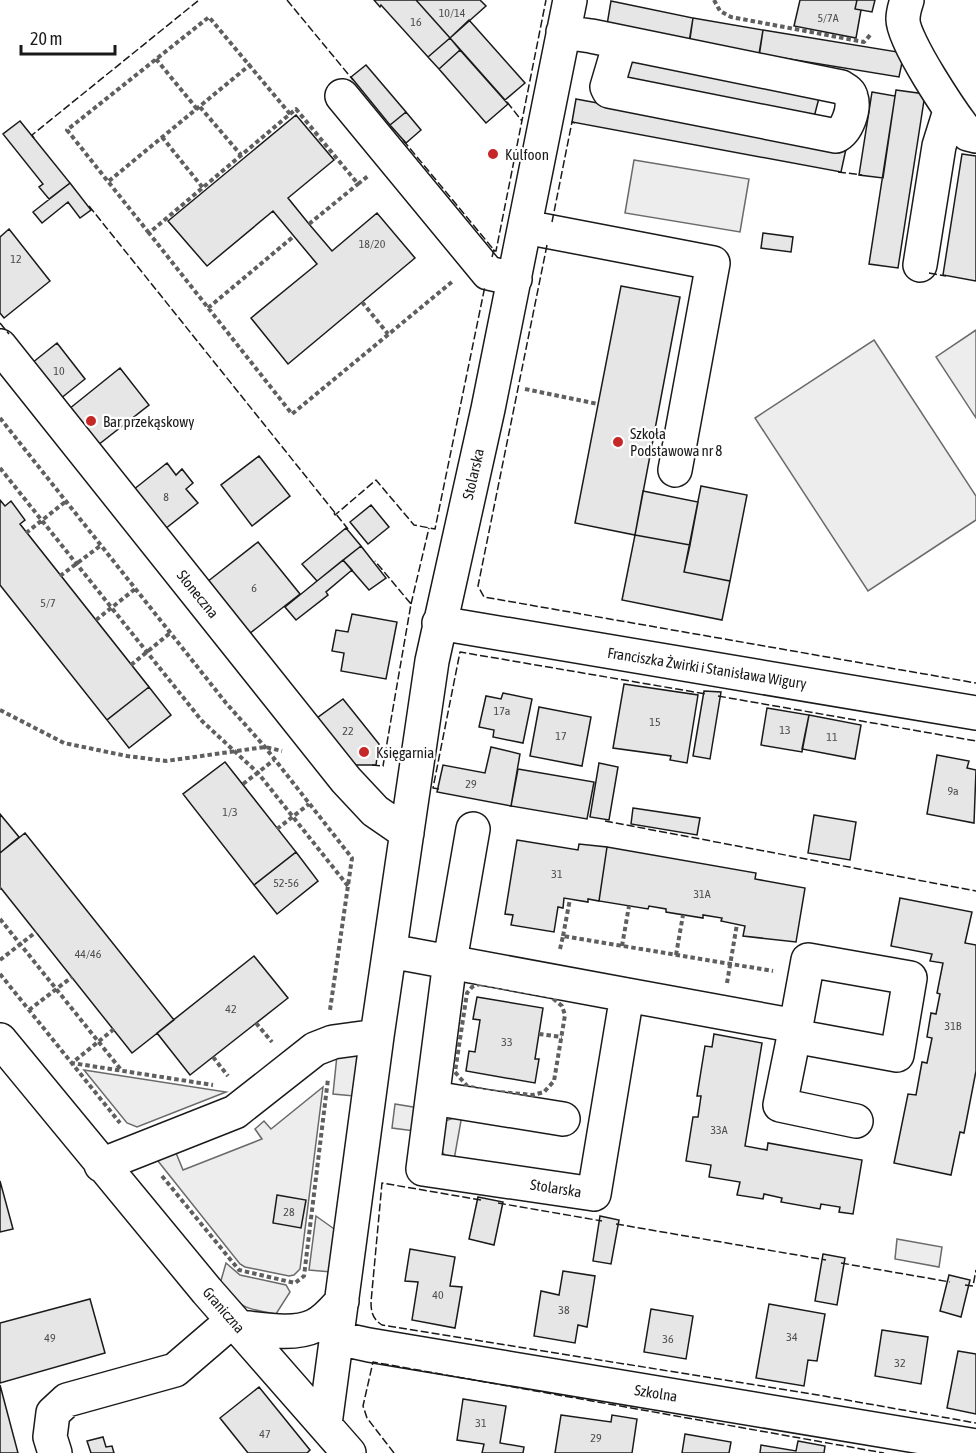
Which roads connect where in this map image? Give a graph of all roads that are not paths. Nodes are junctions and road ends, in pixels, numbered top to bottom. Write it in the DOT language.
graph roads {
  1 [pos="570,0"];
  2 [pos="907,0"];
  3 [pos="563,32"];
  4 [pos="620,43"];
  5 [pos="342,96"];
  6 [pos="950,111"];
  7 [pos="976,136"];
  8 [pos="525,227"];
  9 [pos="920,265"];
  10 [pos="514,279"];
  11 [pos="0,346"];
  12 [pos="675,470"];
  13 [pos="439,623"];
  14 [pos="976,713"];
  15 [pos="473,829"];
  16 [pos="407,833"];
  17 [pos="390,951"];
  18 [pos="450,961"];
  19 [pos="627,995"];
  20 [pos="377,1036"];
  21 [pos="0,1040"];
  22 [pos="433,1098"];
  23 [pos="563,1119"];
  24 [pos="856,1121"];
  25 [pos="101,1165"];
  26 [pos="235,1324"];
  27 [pos="335,1330"];
  28 [pos="287,1381"];
  29 [pos="325,1424"];
  30 [pos="976,1446"];
  31 [pos="55,1453"];
  32 [pos="349,1453"];
  1 -- 3 [label="street, Stolarska"];
  2 -- 6 [label="street"];
  3 -- 4 [label="street"];
  3 -- 8 [label="street, Stolarska"];
  4 -- 4 [label="street"];
  5 -- 10 [label="street"];
  6 -- 7 [label="street"];
  6 -- 9 [label="street"];
  8 -- 10 [label="street, Stolarska"];
  8 -- 12 [label="street"];
  10 -- 13 [label="street, Stolarska"];
  11 -- 16 [label="street, Słoneczna"];
  13 -- 14 [label="street, Franciszka Żwirki i Stanisława Wigury"];
  13 -- 16 [label="street, Stolarska"];
  15 -- 18 [label="street, Stolarska"];
  16 -- 17 [label="street, Stolarska"];
  17 -- 18 [label="street"];
  17 -- 20 [label="street, Stolarska"];
  18 -- 19 [label="street"];
  18 -- 22 [label="street, Stolarska"];
  19 -- 22 [label="street, Stolarska"];
  19 -- 24 [label="street"];
  20 -- 25 [label="street"];
  20 -- 27 [label="street, Stolarska"];
  21 -- 25 [label="street, Graniczna"];
  22 -- 23 [label="street"];
  25 -- 26 [label="street, Graniczna"];
  26 -- 27 [label="street"];
  26 -- 28 [label="street, Graniczna"];
  26 -- 31 [label="street"];
  27 -- 28 [label="street"];
  27 -- 28 [label="street"];
  27 -- 29 [label="street, Stolarska"];
  27 -- 30 [label="street, Szkolna"];
  28 -- 29 [label="street, Graniczna"];
  29 -- 32 [label="street, Graniczna"];
}
